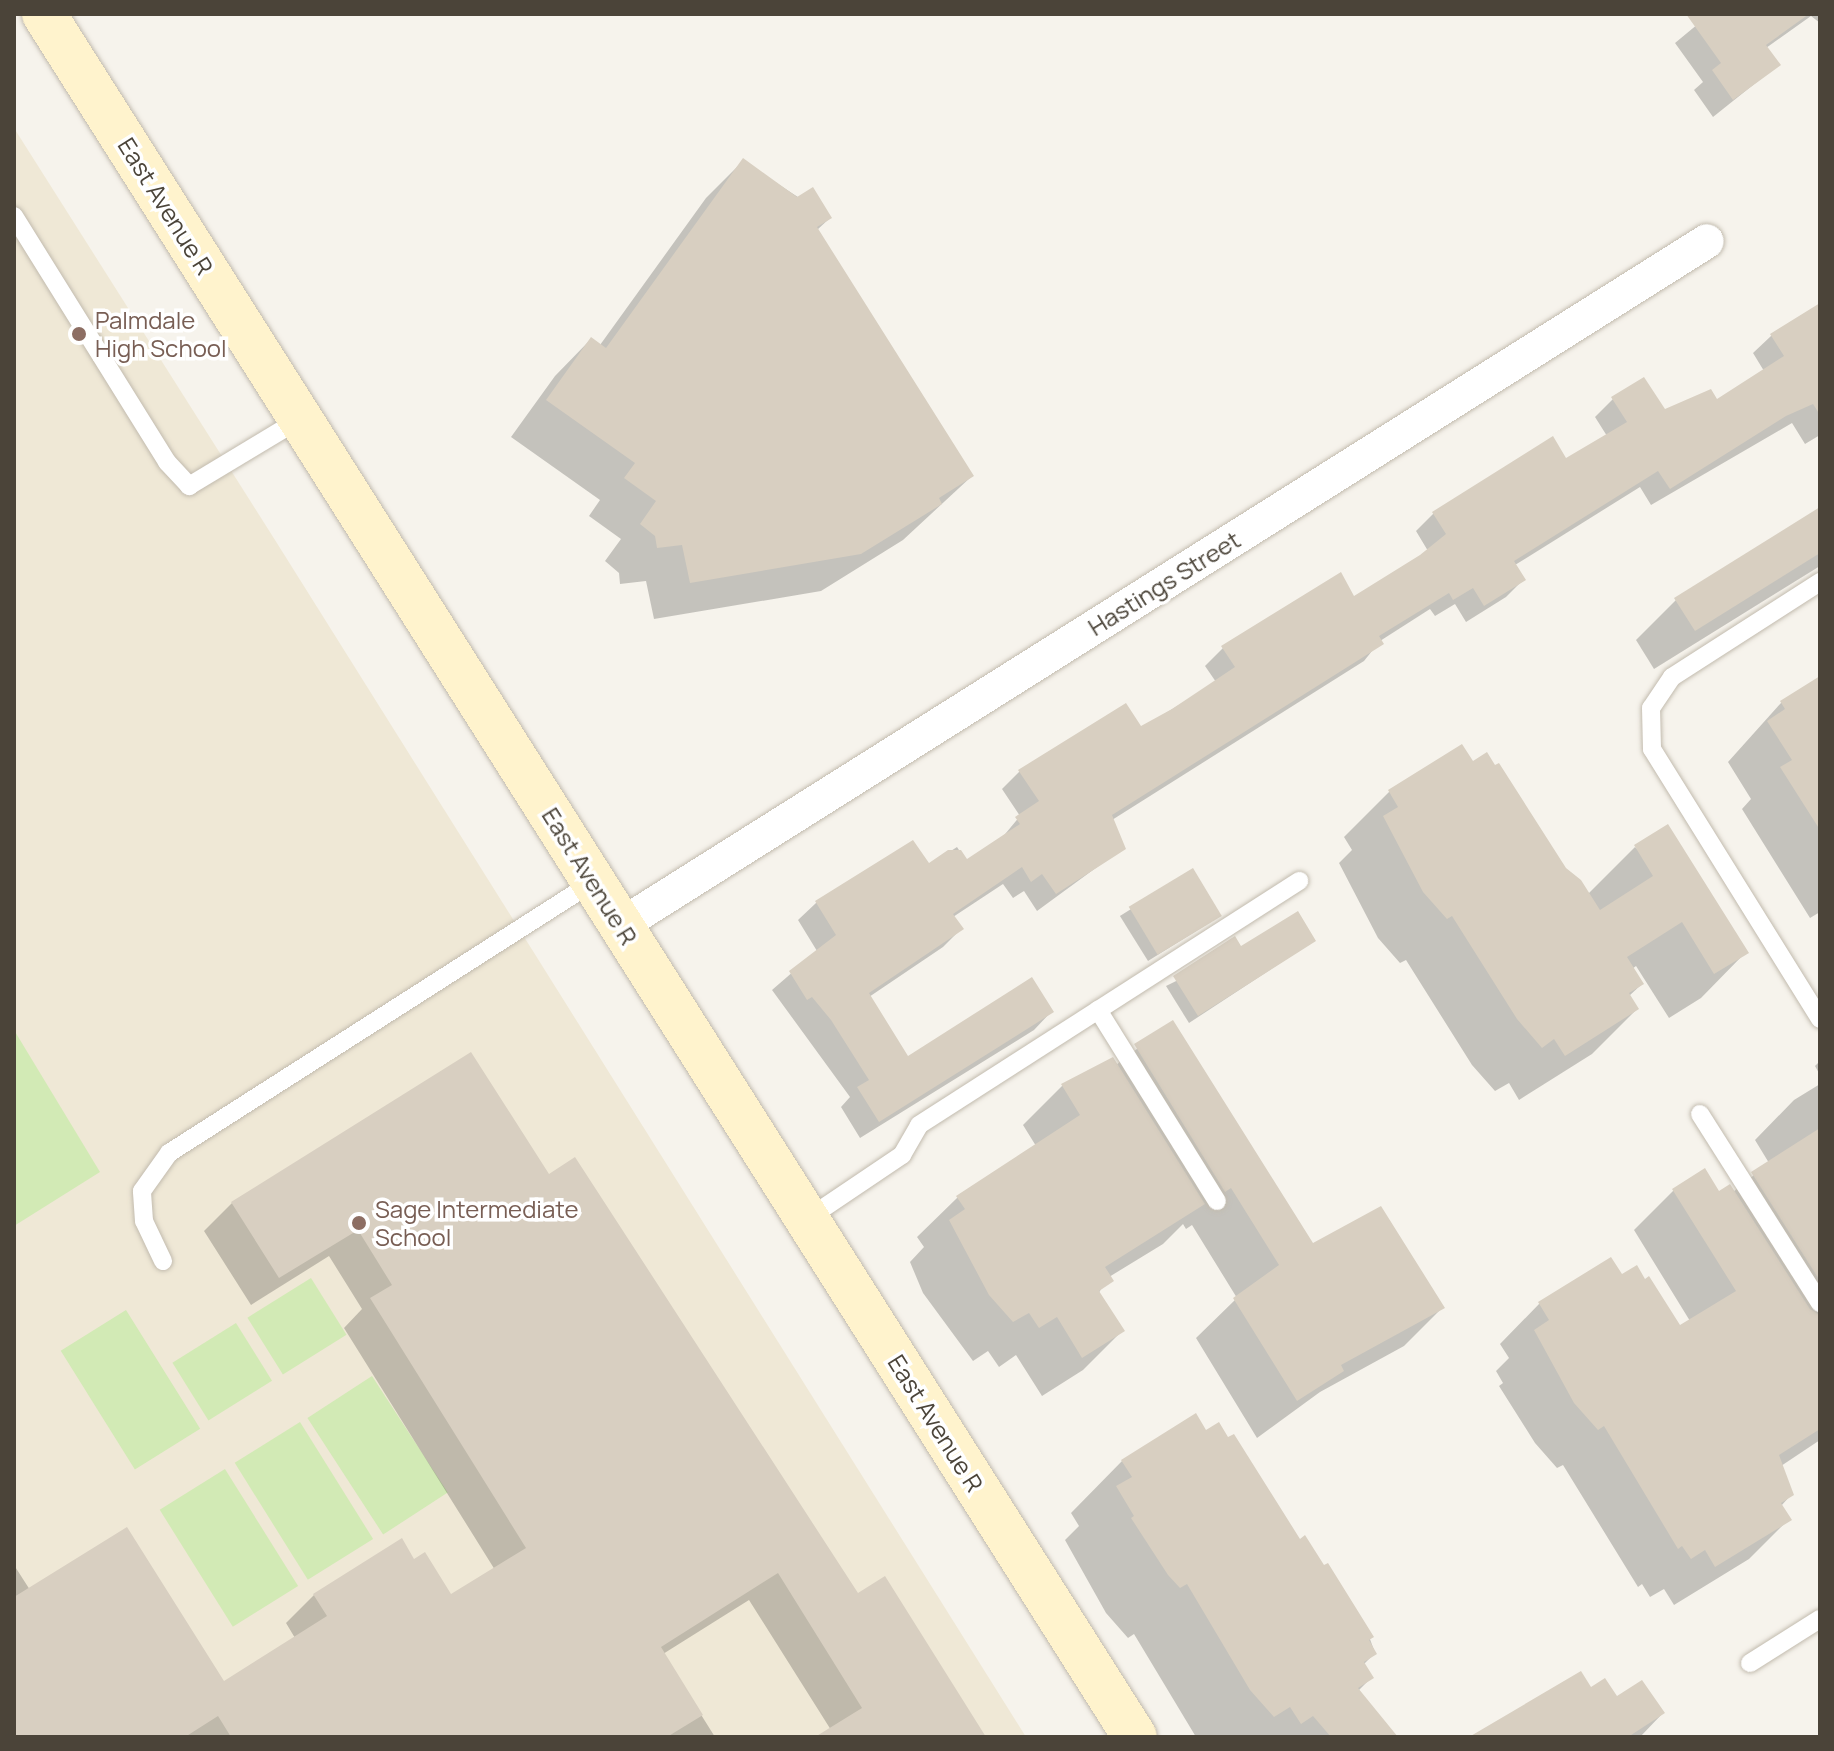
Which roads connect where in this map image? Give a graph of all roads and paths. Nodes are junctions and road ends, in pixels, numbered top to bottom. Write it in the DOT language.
graph roads {
  1 [pos="44,14"];
  2 [pos="14,216"];
  3 [pos="1707,241"];
  4 [pos="300,419"];
  5 [pos="1820,582"];
  6 [pos="1299,881"];
  7 [pos="593,882"];
  8 [pos="621,925"];
  9 [pos="1098,1010"];
  10 [pos="1820,1019"];
  11 [pos="1700,1114"];
  12 [pos="1217,1201"];
  13 [pos="807,1219"];
  14 [pos="163,1261"];
  15 [pos="1820,1303"];
  16 [pos="1820,1619"];
  17 [pos="1750,1663"];
  18 [pos="1135,1737"];
  1 -- 4 [label="main road, East Avenue R"];
  2 -- 4 [label="lane"];
  3 -- 8 [label="street, Hastings Street"];
  4 -- 7 [label="main road, East Avenue R"];
  5 -- 10 [label="lane"];
  6 -- 9 [label="lane"];
  7 -- 8 [label="main road, East Avenue R"];
  7 -- 14 [label="lane"];
  8 -- 13 [label="main road, East Avenue R"];
  9 -- 12 [label="lane"];
  9 -- 13 [label="lane"];
  11 -- 15 [label="lane"];
  13 -- 18 [label="main road, East Avenue R"];
  16 -- 17 [label="lane"];
}
